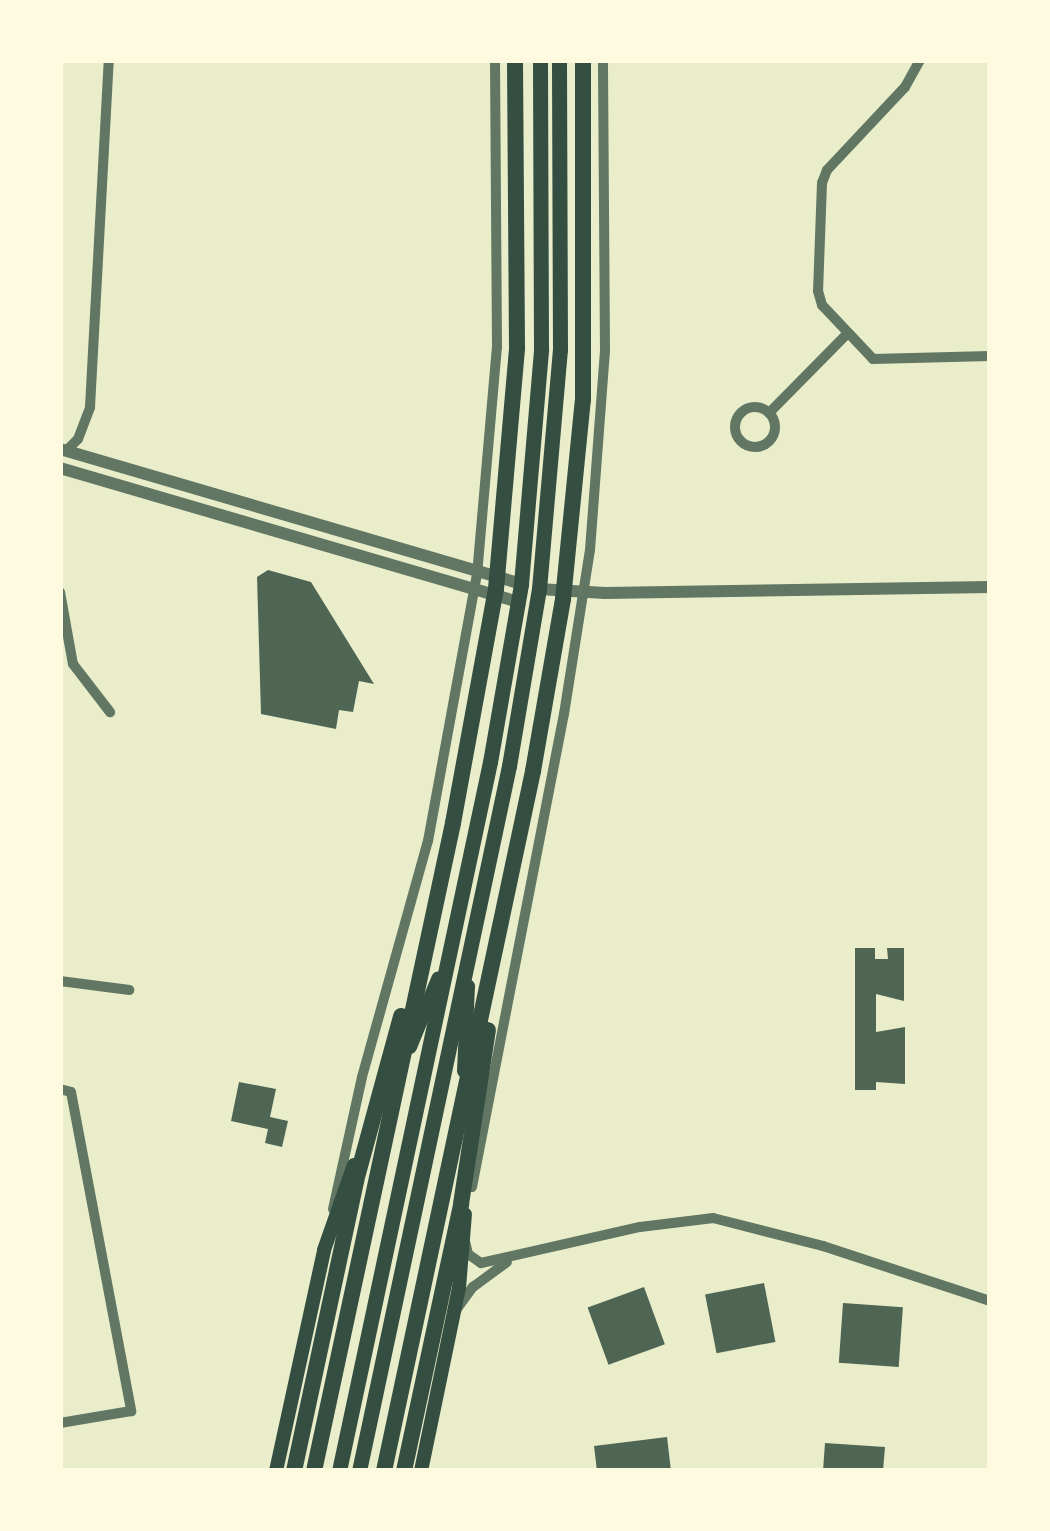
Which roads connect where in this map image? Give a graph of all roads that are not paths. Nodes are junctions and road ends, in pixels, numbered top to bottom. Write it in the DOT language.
graph roads {
  1 [pos="110,60"];
  2 [pos="495,60"];
  3 [pos="515,60"];
  4 [pos="583,60"];
  5 [pos="603,60"];
  6 [pos="920,60"];
  7 [pos="540,63"];
  8 [pos="559,63"];
  9 [pos="848,333"];
  10 [pos="990,356"];
  11 [pos="769,413"];
  12 [pos="62,452"];
  13 [pos="60,467"];
  14 [pos="477,575"];
  15 [pos="990,587"];
  16 [pos="539,589"];
  17 [pos="60,592"];
  18 [pos="584,592"];
  19 [pos="475,593"];
  20 [pos="520,593"];
  21 [pos="110,712"];
  22 [pos="437,894"];
  23 [pos="461,899"];
  24 [pos="480,904"];
  25 [pos="504,909"];
  26 [pos="60,981"];
  27 [pos="129,990"];
  28 [pos="60,1089"];
  29 [pos="464,1239"];
  30 [pos="527,1254"];
  31 [pos="318,1278"];
  32 [pos="990,1301"];
  33 [pos="455,1312"];
  34 [pos="60,1423"];
  35 [pos="276,1471"];
  36 [pos="294,1471"];
  37 [pos="314,1471"];
  38 [pos="339,1471"];
  39 [pos="358,1471"];
  40 [pos="384,1471"];
  41 [pos="404,1471"];
  42 [pos="421,1471"];
  1 -- 12 [label="street"];
  2 -- 14 [label="street"];
  3 -- 22 [label="highway"];
  4 -- 25 [label="highway"];
  5 -- 18 [label="street"];
  6 -- 9 [label="street"];
  7 -- 20 [label="main road"];
  8 -- 16 [label="main road"];
  9 -- 10 [label="street"];
  9 -- 11 [label="street"];
  12 -- 14 [label="street"];
  13 -- 19 [label="street"];
  14 -- 19 [label="street"];
  14 -- 20 [label="street"];
  15 -- 18 [label="street"];
  16 -- 18 [label="street"];
  16 -- 24 [label="main road"];
  17 -- 21 [label="street"];
  18 -- 29 [label="street"];
  19 -- 20 [label="street"];
  19 -- 31 [label="street"];
  20 -- 23 [label="main road"];
  22 -- 36 [label="highway"];
  22 -- 37 [label="highway"];
  23 -- 31 [label="main road"];
  23 -- 38 [label="main road"];
  24 -- 29 [label="main road"];
  24 -- 39 [label="main road"];
  25 -- 40 [label="highway"];
  25 -- 41 [label="highway"];
  26 -- 27 [label="street"];
  28 -- 34 [label="street"];
  29 -- 30 [label="street"];
  29 -- 33 [label="main road"];
  30 -- 32 [label="street"];
  30 -- 33 [label="street"];
  31 -- 35 [label="main road"];
  33 -- 42 [label="main road"];
}
